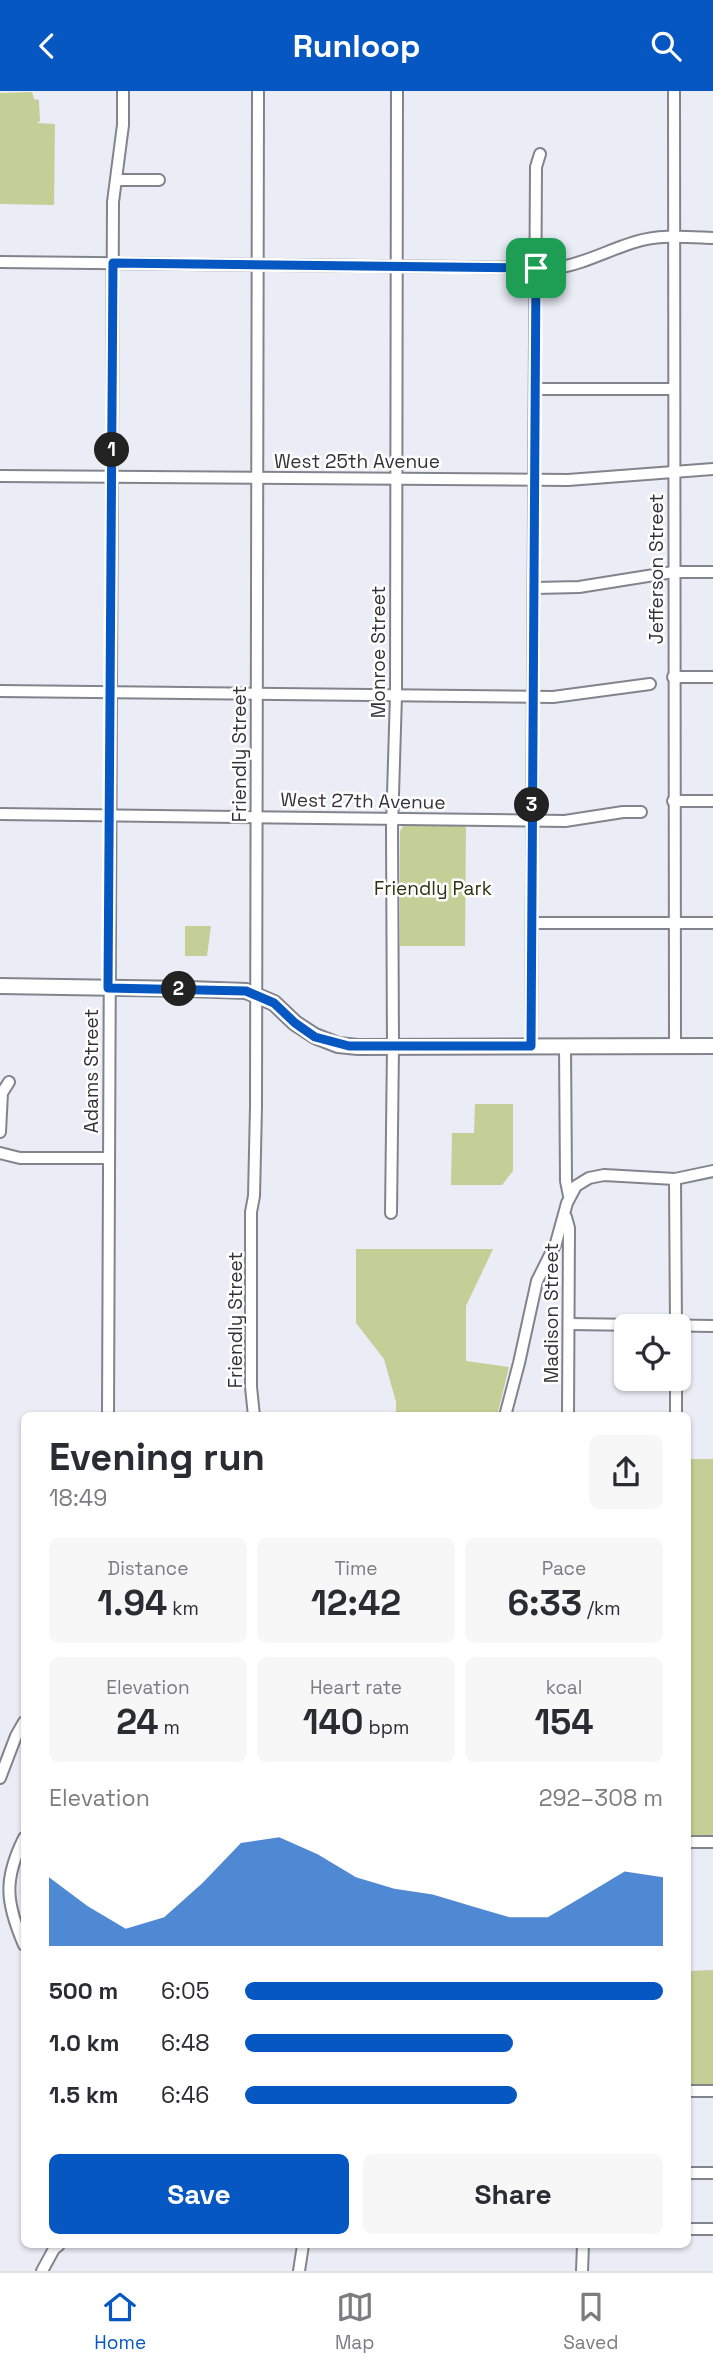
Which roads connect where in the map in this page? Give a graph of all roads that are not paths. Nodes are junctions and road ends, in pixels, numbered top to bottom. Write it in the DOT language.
graph roads {
  1 [pos="123,91"];
  2 [pos="258,91"];
  3 [pos="397,91"];
  4 [pos="674,91"];
  5 [pos="540,153"];
  6 [pos="116,180"];
  7 [pos="159,180"];
  8 [pos="674,237"];
  9 [pos="713,238"];
  10 [pos="0,262"];
  11 [pos="113,263"];
  12 [pos="258,265"];
  13 [pos="396,266"];
  14 [pos="536,268"];
  15 [pos="536,389"];
  16 [pos="674,389"];
  17 [pos="713,469"];
  18 [pos="673,472"];
  19 [pos="0,476"];
  20 [pos="112,477"];
  21 [pos="257,478"];
  22 [pos="395,479"];
  23 [pos="535,480"];
  24 [pos="673,572"];
  25 [pos="713,572"];
  26 [pos="535,588"];
  27 [pos="673,677"];
  28 [pos="713,677"];
  29 [pos="650,684"];
  30 [pos="0,691"];
  31 [pos="110,692"];
  32 [pos="257,694"];
  33 [pos="396,695"];
  34 [pos="534,697"];
  35 [pos="673,800"];
  36 [pos="713,801"];
  37 [pos="641,812"];
  38 [pos="0,814"];
  39 [pos="109,816"];
  40 [pos="257,818"];
  41 [pos="394,820"];
  42 [pos="532,820"];
  43 [pos="532,923"];
  44 [pos="674,923"];
  45 [pos="713,923"];
  46 [pos="0,986"];
  47 [pos="108,988"];
  48 [pos="257,995"];
  49 [pos="531,1046"];
  50 [pos="565,1046"];
  51 [pos="675,1046"];
  52 [pos="713,1046"];
  53 [pos="393,1047"];
  54 [pos="9,1082"];
  55 [pos="0,1132"];
  56 [pos="0,1153"];
  57 [pos="108,1158"];
  58 [pos="713,1171"];
  59 [pos="675,1179"];
  60 [pos="569,1196"];
  61 [pos="565,1211"];
  62 [pos="391,1213"];
  63 [pos="676,1314"];
  64 [pos="569,1324"];
  65 [pos="614,1324"];
  66 [pos="691,1325"];
  67 [pos="713,1326"];
  68 [pos="676,1391"];
  69 [pos="108,1412"];
  70 [pos="254,1412"];
  71 [pos="506,1412"];
  72 [pos="569,1412"];
  73 [pos="676,1412"];
  74 [pos="21,1727"];
  75 [pos="0,1778"];
  76 [pos="691,1842"];
  77 [pos="713,1842"];
  78 [pos="21,1844"];
  79 [pos="21,1937"];
  80 [pos="691,2091"];
  81 [pos="713,2091"];
  82 [pos="691,2173"];
  83 [pos="713,2173"];
  84 [pos="691,2229"];
  85 [pos="713,2229"];
  86 [pos="54,2248"];
  87 [pos="303,2248"];
  88 [pos="583,2248"];
  89 [pos="42,2271"];
  90 [pos="299,2271"];
  91 [pos="582,2271"];
  1 -- 6 [label="street, Adams Street"];
  2 -- 12 [label="street, Friendly Street"];
  3 -- 13 [label="street, Monroe Street"];
  4 -- 8 [label="street, Jefferson Street"];
  5 -- 14 [label="street"];
  6 -- 7 [label="street"];
  6 -- 11 [label="street, Adams Street"];
  8 -- 9 [label="street"];
  8 -- 14 [label="street"];
  8 -- 16 [label="street, Jefferson Street"];
  10 -- 11 [label="street"];
  11 -- 12 [label="street"];
  11 -- 20 [label="street, Adams Street"];
  12 -- 13 [label="street"];
  12 -- 21 [label="street, Friendly Street"];
  13 -- 14 [label="street"];
  13 -- 22 [label="street, Monroe Street"];
  14 -- 15 [label="street"];
  15 -- 16 [label="street"];
  15 -- 23 [label="street"];
  16 -- 18 [label="street, Jefferson Street"];
  17 -- 18 [label="street, West 25th Avenue"];
  18 -- 23 [label="street, West 25th Avenue"];
  18 -- 24 [label="street, Jefferson Street"];
  19 -- 20 [label="street, West 25th Avenue"];
  20 -- 21 [label="street, West 25th Avenue"];
  20 -- 31 [label="street, Adams Street"];
  21 -- 22 [label="street, West 25th Avenue"];
  21 -- 32 [label="street, Friendly Street"];
  22 -- 23 [label="street, West 25th Avenue"];
  22 -- 33 [label="street, Monroe Street"];
  23 -- 26 [label="street"];
  24 -- 25 [label="street"];
  24 -- 26 [label="street"];
  24 -- 27 [label="street, Jefferson Street"];
  26 -- 34 [label="street"];
  27 -- 28 [label="street"];
  27 -- 35 [label="street, Jefferson Street"];
  29 -- 34 [label="street"];
  30 -- 31 [label="street"];
  31 -- 32 [label="street"];
  31 -- 39 [label="street, Adams Street"];
  32 -- 33 [label="street"];
  32 -- 40 [label="street, Friendly Street"];
  33 -- 34 [label="street"];
  33 -- 41 [label="street, Monroe Street"];
  34 -- 42 [label="street"];
  35 -- 36 [label="street"];
  35 -- 44 [label="street, Jefferson Street"];
  37 -- 42 [label="street, West 27th Avenue"];
  38 -- 39 [label="street, West 27th Avenue"];
  39 -- 40 [label="street, West 27th Avenue"];
  39 -- 47 [label="street, Adams Street"];
  40 -- 41 [label="street, West 27th Avenue"];
  40 -- 48 [label="street, Friendly Street"];
  41 -- 42 [label="street, West 27th Avenue"];
  41 -- 53 [label="street, Monroe Street"];
  42 -- 43 [label="street"];
  43 -- 44 [label="street"];
  43 -- 49 [label="street"];
  44 -- 45 [label="street"];
  44 -- 51 [label="street, Jefferson Street"];
  46 -- 47 [label="main road"];
  47 -- 48 [label="main road"];
  47 -- 57 [label="street, Adams Street"];
  48 -- 53 [label="main road"];
  48 -- 70 [label="street, Friendly Street"];
  49 -- 50 [label="main road"];
  49 -- 53 [label="main road"];
  50 -- 51 [label="main road"];
  50 -- 60 [label="street"];
  51 -- 52 [label="main road"];
  53 -- 62 [label="street, Monroe Street"];
  54 -- 55 [label="street"];
  56 -- 57 [label="street"];
  57 -- 69 [label="street, Adams Street"];
  58 -- 59 [label="street"];
  59 -- 60 [label="street"];
  59 -- 63 [label="street"];
  60 -- 61 [label="street"];
  61 -- 64 [label="street, Madison Street"];
  61 -- 71 [label="street"];
  64 -- 65 [label="street"];
  64 -- 72 [label="street, Madison Street"];
  66 -- 67 [label="street"];
  68 -- 73 [label="street"];
  74 -- 75 [label="street"];
  76 -- 77 [label="street"];
  78 -- 79 [label="street"];
  80 -- 81 [label="street"];
  82 -- 83 [label="street"];
  84 -- 85 [label="street"];
  86 -- 89 [label="street"];
  87 -- 90 [label="street"];
  88 -- 91 [label="street"];
}
